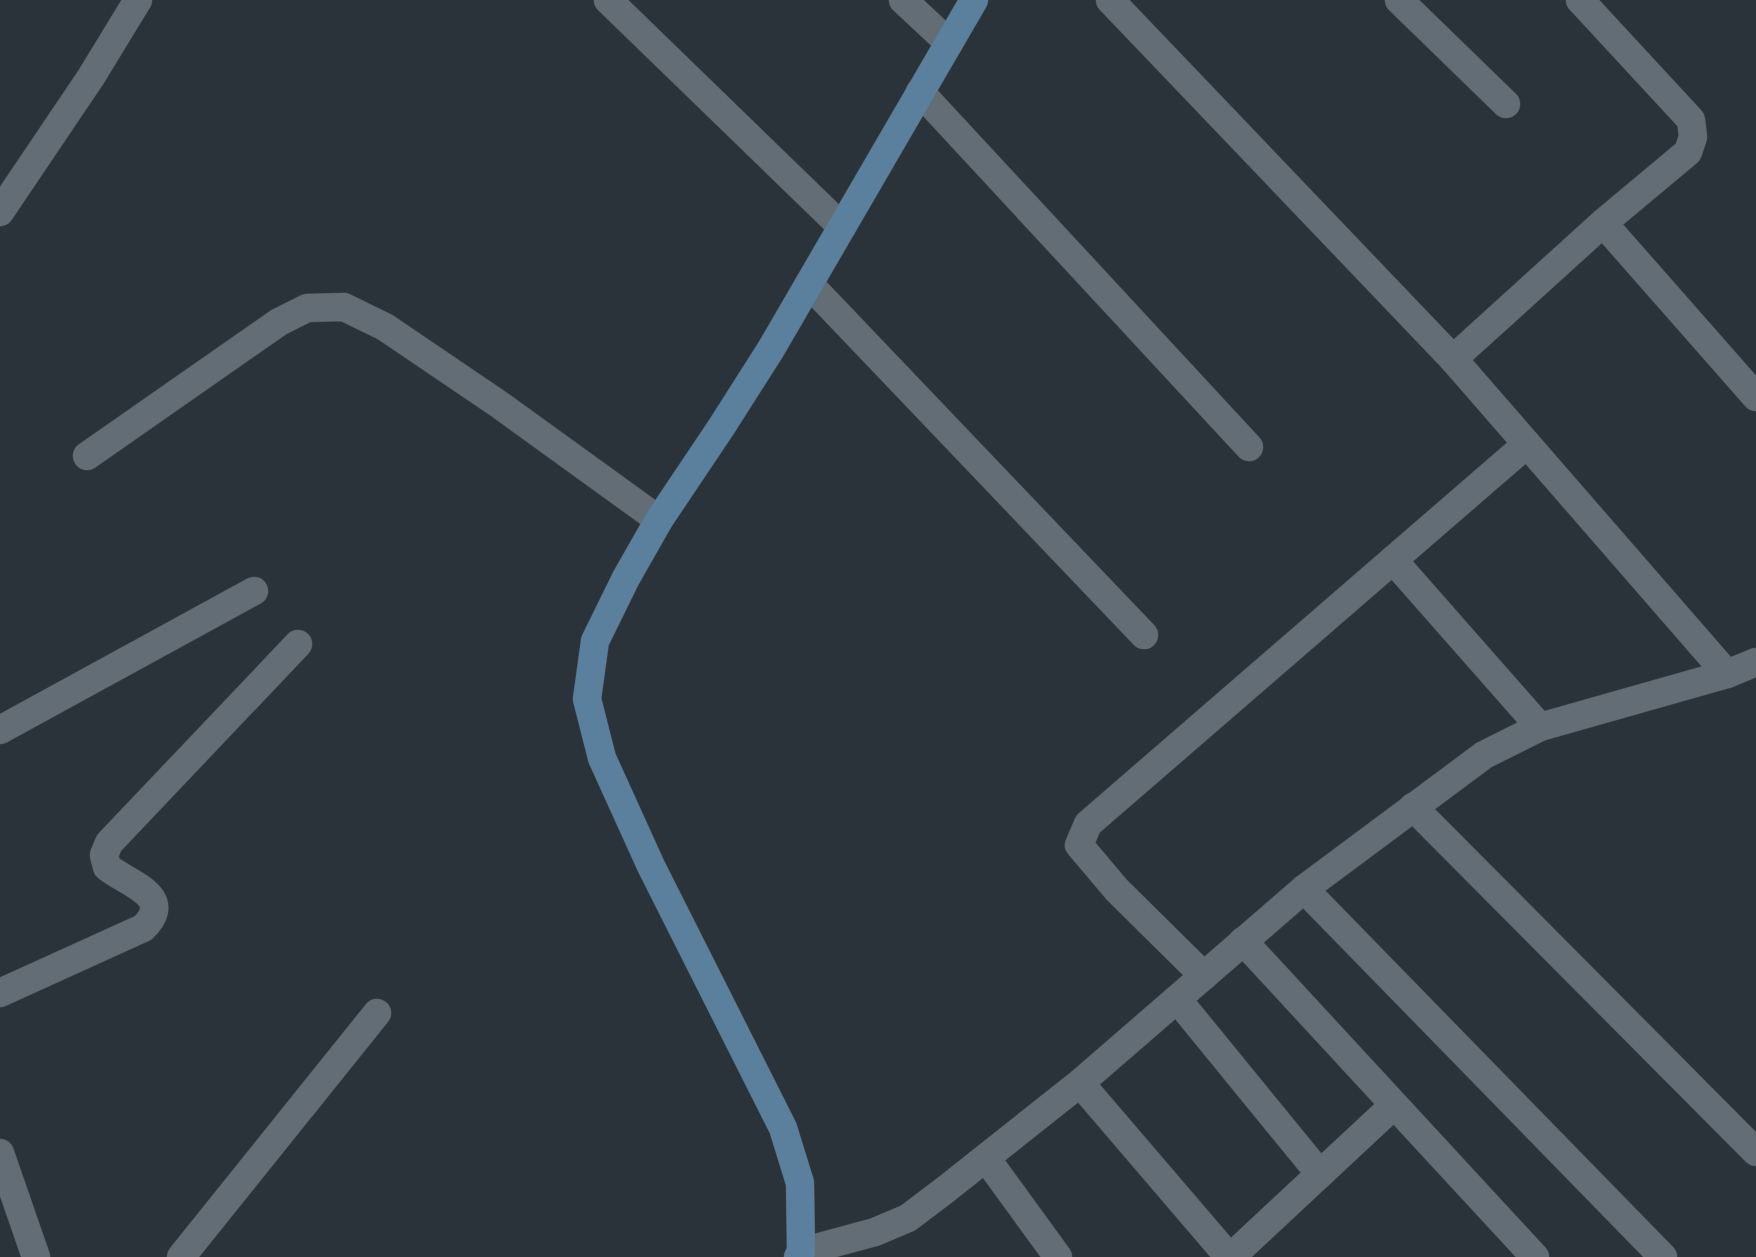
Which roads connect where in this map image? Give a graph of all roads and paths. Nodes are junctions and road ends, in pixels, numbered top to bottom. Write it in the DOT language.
graph roads {
  1 [pos="138,0"];
  2 [pos="608,0"];
  3 [pos="903,0"];
  4 [pos="974,0"];
  5 [pos="1110,0"];
  6 [pos="1399,0"];
  7 [pos="1580,0"];
  8 [pos="949,43"];
  9 [pos="920,92"];
  10 [pos="1506,104"];
  11 [pos="0,212"];
  12 [pos="1603,223"];
  13 [pos="842,227"];
  14 [pos="809,284"];
  15 [pos="1453,359"];
  16 [pos="1756,397"];
  17 [pos="1527,444"];
  18 [pos="1249,447"];
  19 [pos="87,456"];
  20 [pos="659,520"];
  21 [pos="1393,560"];
  22 [pos="254,591"];
  23 [pos="1144,635"];
  24 [pos="298,644"];
  25 [pos="1756,662"];
  26 [pos="1727,674"];
  27 [pos="1540,727"];
  28 [pos="0,730"];
  29 [pos="1413,807"];
  30 [pos="1304,889"];
  31 [pos="1243,942"];
  32 [pos="1204,976"];
  33 [pos="0,993"];
  34 [pos="1176,999"];
  35 [pos="377,1012"];
  36 [pos="1080,1083"];
  37 [pos="1394,1105"];
  38 [pos="1756,1152"];
  39 [pos="0,1153"];
  40 [pos="986,1158"];
  41 [pos="1320,1174"];
  42 [pos="800,1254"];
  43 [pos="36,1257"];
  44 [pos="181,1257"];
  45 [pos="1058,1257"];
  46 [pos="1230,1257"];
  47 [pos="1535,1257"];
  48 [pos="1662,1257"];
  1 -- 11 [label="street"];
  2 -- 13 [label="street"];
  3 -- 8 [label="street"];
  4 -- 8 [label="main road"];
  5 -- 15 [label="street"];
  6 -- 10 [label="street"];
  7 -- 12 [label="street"];
  8 -- 9 [label="main road"];
  9 -- 13 [label="main road"];
  9 -- 18 [label="street"];
  12 -- 15 [label="street"];
  12 -- 16 [label="street"];
  13 -- 14 [label="main road"];
  14 -- 20 [label="main road"];
  14 -- 23 [label="street"];
  15 -- 17 [label="street"];
  17 -- 21 [label="street"];
  17 -- 26 [label="street"];
  19 -- 20 [label="street"];
  20 -- 42 [label="main road"];
  21 -- 27 [label="street"];
  21 -- 32 [label="street"];
  22 -- 28 [label="street"];
  24 -- 33 [label="street"];
  25 -- 26 [label="street"];
  26 -- 27 [label="street"];
  27 -- 29 [label="street"];
  29 -- 30 [label="street"];
  29 -- 38 [label="street"];
  30 -- 31 [label="street"];
  30 -- 48 [label="street"];
  31 -- 32 [label="street"];
  31 -- 37 [label="street"];
  32 -- 34 [label="street"];
  34 -- 36 [label="street"];
  34 -- 41 [label="street"];
  35 -- 44 [label="street"];
  36 -- 40 [label="street"];
  36 -- 46 [label="street"];
  37 -- 41 [label="street"];
  37 -- 47 [label="street"];
  39 -- 43 [label="street"];
  40 -- 42 [label="street"];
  40 -- 45 [label="street"];
  41 -- 46 [label="street"];
}
